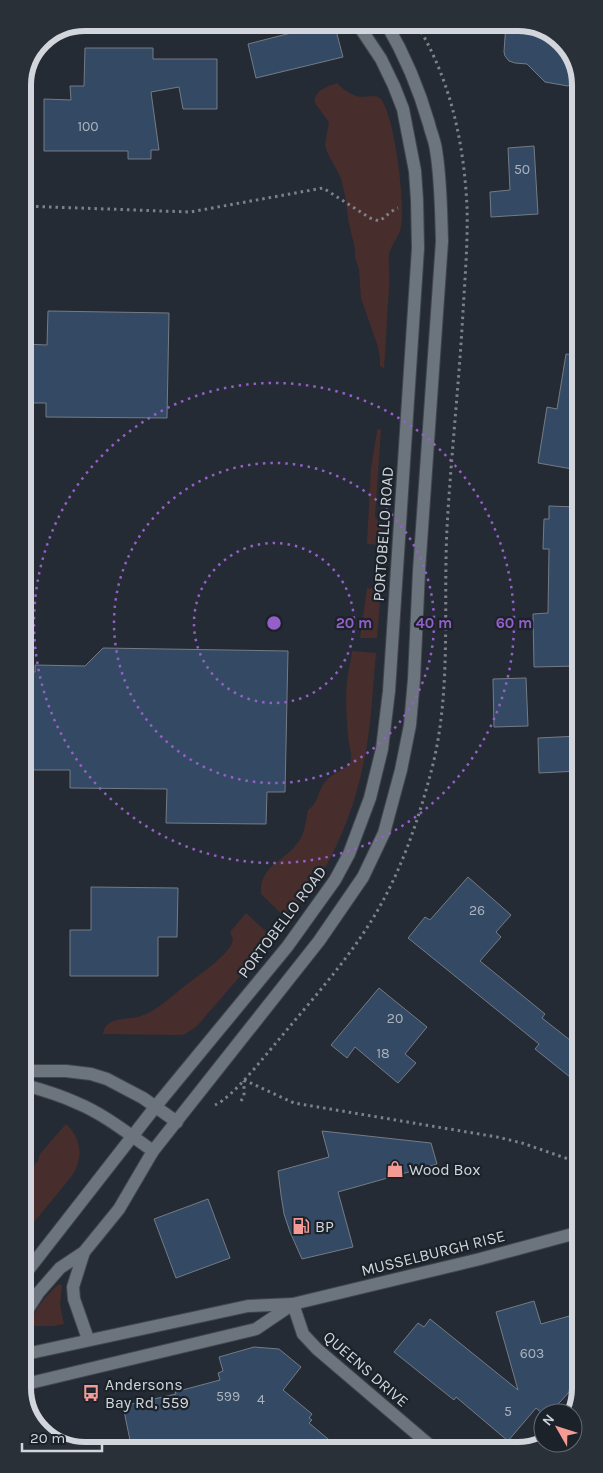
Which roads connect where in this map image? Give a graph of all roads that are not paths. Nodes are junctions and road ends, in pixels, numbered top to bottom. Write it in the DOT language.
graph roads {
  1 [pos="364,31"];
  2 [pos="391,31"];
  3 [pos="31,1071"];
  4 [pos="31,1087"];
  5 [pos="156,1106"];
  6 [pos="177,1122"];
  7 [pos="132,1136"];
  8 [pos="153,1152"];
  9 [pos="572,1234"];
  10 [pos="84,1252"];
  11 [pos="31,1266"];
  12 [pos="31,1304"];
  13 [pos="293,1304"];
  14 [pos="88,1339"];
  15 [pos="31,1353"];
  16 [pos="31,1383"];
  17 [pos="426,1442"];
  1 -- 5 [label="main road, PORTOBELLO ROAD"];
  2 -- 6 [label="main road"];
  3 -- 5 [label="main road"];
  4 -- 7 [label="main road"];
  5 -- 6 [label="main road"];
  5 -- 7 [label="main road, PORTOBELLO ROAD"];
  6 -- 8 [label="main road"];
  7 -- 8 [label="main road"];
  7 -- 11 [label="main road, PORTOBELLO ROAD"];
  8 -- 10 [label="main road"];
  9 -- 13 [label="main road, MUSSELBURGH RISE"];
  10 -- 12 [label="main road"];
  10 -- 14 [label="main road"];
  13 -- 14 [label="main road, MUSSELBURGH RISE"];
  13 -- 16 [label="main road, MUSSELBURGH RISE"];
  13 -- 17 [label="main road, QUEENS DRIVE"];
  14 -- 15 [label="main road, MUSSELBURGH RISE"];
}
